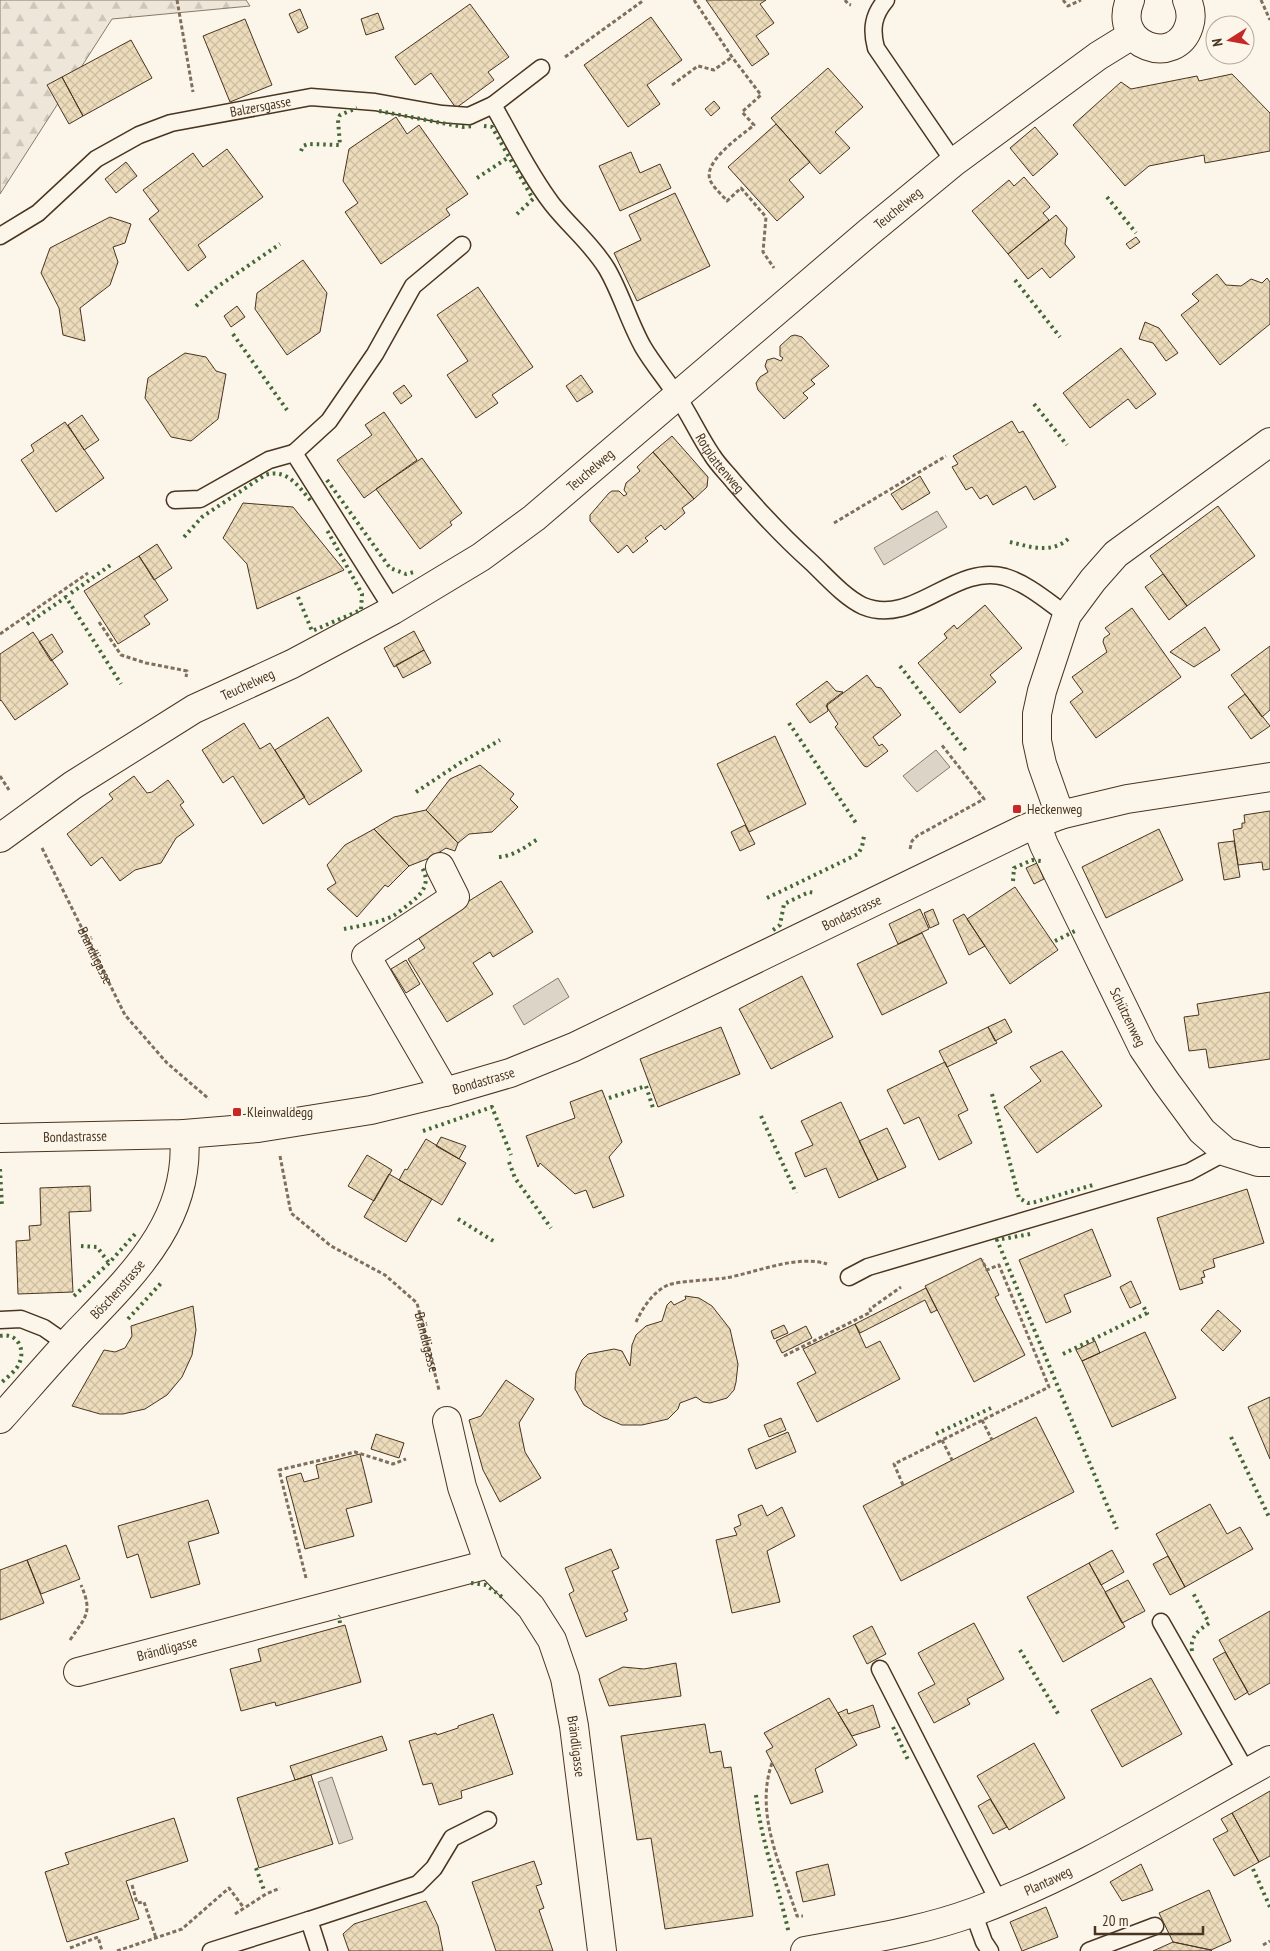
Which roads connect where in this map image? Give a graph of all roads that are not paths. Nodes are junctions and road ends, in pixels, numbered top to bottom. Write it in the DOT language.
graph roads {
  1 [pos="886,0"];
  2 [pos="1130,0"];
  3 [pos="1187,0"];
  4 [pos="1132,35"];
  5 [pos="541,68"];
  6 [pos="493,105"];
  7 [pos="954,162"];
  8 [pos="0,236"];
  9 [pos="462,245"];
  10 [pos="678,396"];
  11 [pos="1270,442"];
  12 [pos="294,453"];
  13 [pos="175,500"];
  14 [pos="393,610"];
  15 [pos="1068,615"];
  16 [pos="1270,777"];
  17 [pos="1048,820"];
  18 [pos="0,838"];
  19 [pos="440,867"];
  20 [pos="445,1092"];
  21 [pos="184,1134"];
  22 [pos="0,1138"];
  23 [pos="1226,1152"];
  24 [pos="1270,1162"];
  25 [pos="849,1276"];
  26 [pos="0,1320"];
  27 [pos="67,1344"];
  28 [pos="0,1418"];
  29 [pos="447,1421"];
  30 [pos="489,1564"];
  31 [pos="1161,1622"];
  32 [pos="880,1669"];
  33 [pos="78,1672"];
  34 [pos="1259,1767"];
  35 [pos="488,1820"];
  36 [pos="999,1902"];
  37 [pos="973,1912"];
  38 [pos="309,1920"];
  39 [pos="1156,1926"];
  40 [pos="211,1951"];
  41 [pos="319,1951"];
  42 [pos="602,1951"];
  43 [pos="805,1951"];
  44 [pos="990,1951"];
  45 [pos="1089,1951"];
  1 -- 7 [label="lane"];
  2 -- 4 [label="street"];
  3 -- 4 [label="street"];
  4 -- 7 [label="street, Teuchelweg"];
  5 -- 6 [label="lane, Balzersgasse"];
  6 -- 8 [label="lane, Balzersgasse"];
  6 -- 10 [label="lane, Rotplattenweg"];
  7 -- 10 [label="street, Teuchelweg"];
  9 -- 12 [label="lane"];
  10 -- 14 [label="street, Teuchelweg"];
  10 -- 15 [label="lane, Rotplattenweg"];
  11 -- 15 [label="street"];
  12 -- 13 [label="lane"];
  12 -- 14 [label="lane"];
  14 -- 18 [label="street, Teuchelweg"];
  15 -- 17 [label="street"];
  16 -- 17 [label="street, Bondastrasse"];
  17 -- 20 [label="street, Bondastrasse"];
  17 -- 23 [label="street, Schützenweg"];
  19 -- 20 [label="street, Bondastrasse"];
  20 -- 21 [label="street, Bondastrasse"];
  21 -- 22 [label="street, Bondastrasse"];
  21 -- 27 [label="street, Böschenstrasse"];
  23 -- 24 [label="street, Schützenweg"];
  23 -- 25 [label="lane"];
  26 -- 27 [label="lane"];
  27 -- 28 [label="street, Böschenstrasse"];
  29 -- 30 [label="street, Brändligasse"];
  30 -- 33 [label="street, Brändligasse"];
  30 -- 42 [label="street, Brändligasse"];
  31 -- 34 [label="lane"];
  32 -- 36 [label="lane"];
  34 -- 36 [label="street, Plantaweg"];
  35 -- 38 [label="lane"];
  36 -- 37 [label="street, Plantaweg"];
  37 -- 43 [label="street, Plantaweg"];
  37 -- 44 [label="lane"];
  38 -- 40 [label="lane"];
  38 -- 41 [label="lane"];
  39 -- 45 [label="lane"];
}
